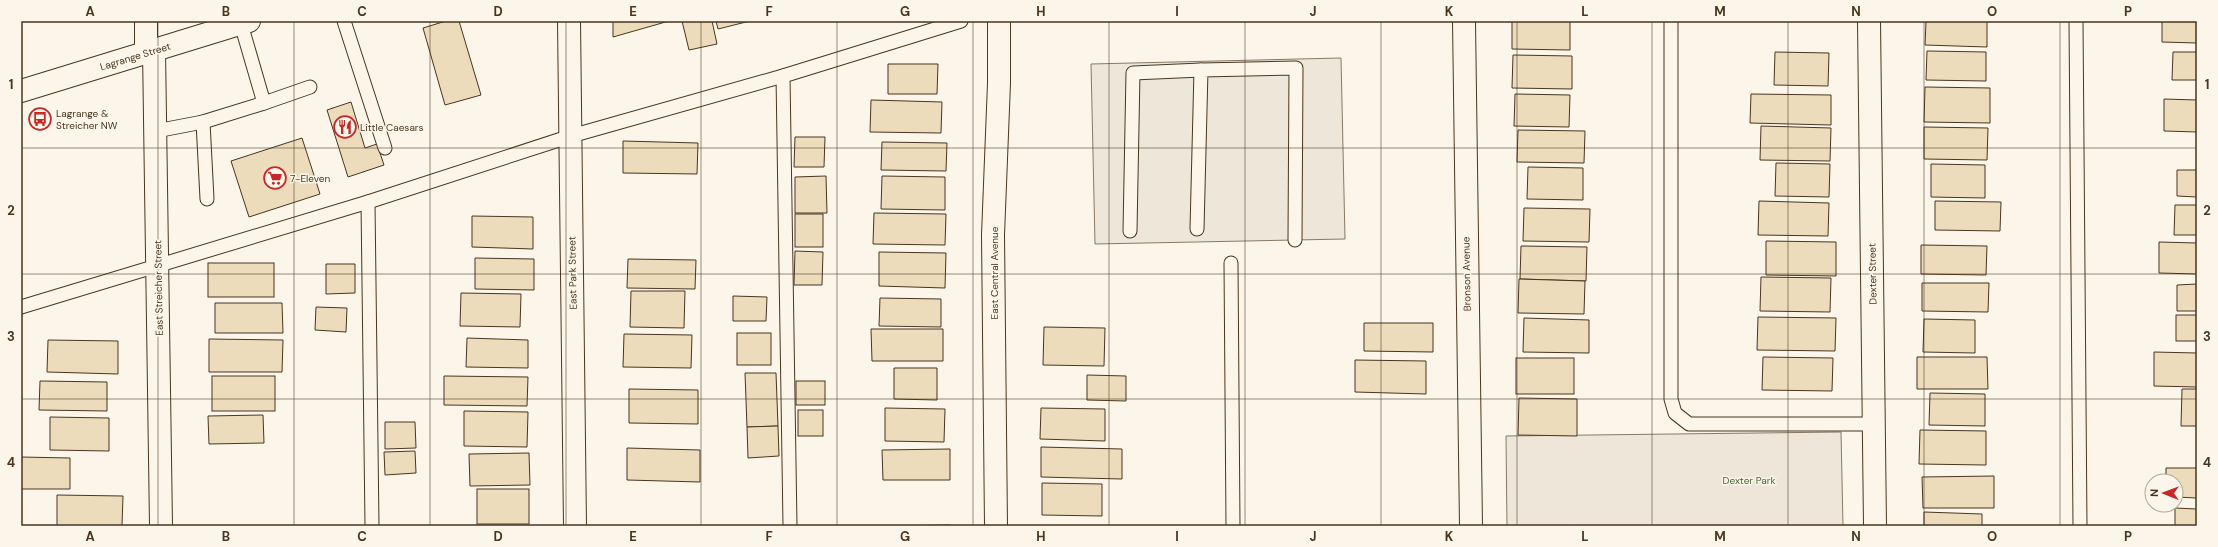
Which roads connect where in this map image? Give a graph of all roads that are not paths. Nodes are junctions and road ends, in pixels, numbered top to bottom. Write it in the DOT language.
graph roads {
  1 [pos="146,21"];
  2 [pos="344,21"];
  3 [pos="570,21"];
  4 [pos="961,21"];
  5 [pos="999,21"];
  6 [pos="1464,21"];
  7 [pos="1671,21"];
  8 [pos="1869,21"];
  9 [pos="2076,21"];
  10 [pos="245,22"];
  11 [pos="150,51"];
  12 [pos="1201,70"];
  13 [pos="783,76"];
  14 [pos="310,87"];
  15 [pos="21,91"];
  16 [pos="264,103"];
  17 [pos="203,122"];
  18 [pos="156,131"];
  19 [pos="570,136"];
  20 [pos="385,148"];
  21 [pos="207,199"];
  22 [pos="368,202"];
  23 [pos="1197,229"];
  24 [pos="1130,231"];
  25 [pos="1295,240"];
  26 [pos="1231,263"];
  27 [pos="157,266"];
  28 [pos="21,307"];
  29 [pos="1873,424"];
  30 [pos="161,526"];
  31 [pos="372,526"];
  32 [pos="574,526"];
  33 [pos="790,526"];
  34 [pos="996,526"];
  35 [pos="1233,526"];
  36 [pos="1471,526"];
  37 [pos="1874,526"];
  38 [pos="2080,526"];
  1 -- 11 [label="street, East Streicher Street"];
  2 -- 20 [label="lane"];
  3 -- 19 [label="street, East Park Street"];
  4 -- 13 [label="lane"];
  5 -- 34 [label="street, East Central Avenue"];
  6 -- 36 [label="street, Bronson Avenue"];
  7 -- 29 [label="lane"];
  8 -- 29 [label="street, Dexter Street"];
  9 -- 38 [label="lane"];
  10 -- 11 [label="street, Lagrange Street"];
  10 -- 16 [label="lane"];
  11 -- 15 [label="street, Lagrange Street"];
  11 -- 18 [label="street, East Streicher Street"];
  12 -- 23 [label="lane"];
  12 -- 24 [label="lane"];
  12 -- 25 [label="lane"];
  13 -- 19 [label="lane"];
  13 -- 33 [label="lane"];
  14 -- 16 [label="lane"];
  16 -- 17 [label="lane"];
  17 -- 18 [label="lane"];
  17 -- 21 [label="lane"];
  18 -- 27 [label="street, East Streicher Street"];
  19 -- 22 [label="lane"];
  19 -- 32 [label="street, East Park Street"];
  22 -- 27 [label="lane"];
  22 -- 31 [label="lane"];
  26 -- 35 [label="lane"];
  27 -- 28 [label="lane"];
  27 -- 30 [label="street, East Streicher Street"];
  29 -- 37 [label="street, Dexter Street"];
}
